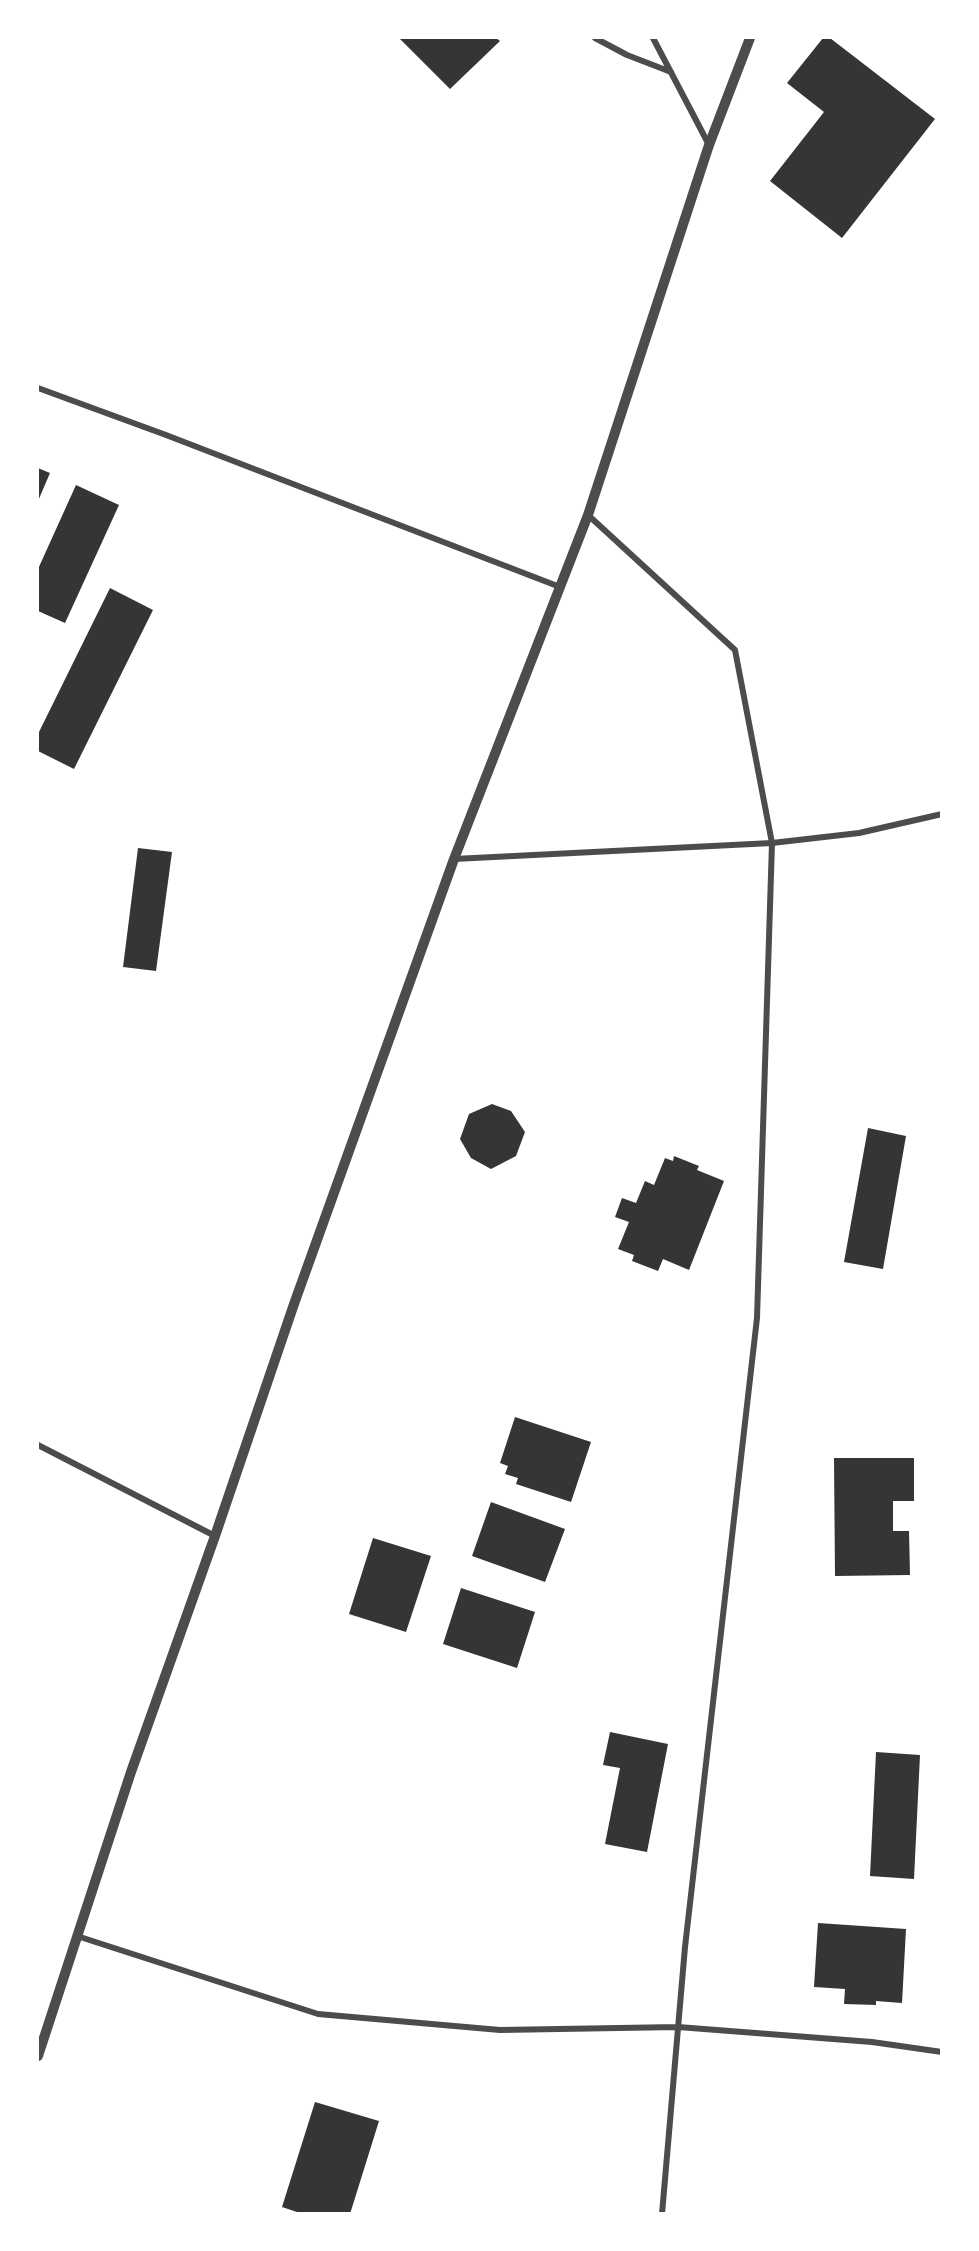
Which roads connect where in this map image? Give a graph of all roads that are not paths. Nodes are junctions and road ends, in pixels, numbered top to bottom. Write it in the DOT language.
graph roads {
  1 [pos="595,38"];
  2 [pos="653,38"];
  3 [pos="750,38"];
  4 [pos="671,72"];
  5 [pos="709,145"];
  6 [pos="38,388"];
  7 [pos="588,515"];
  8 [pos="560,587"];
  9 [pos="942,814"];
  10 [pos="772,843"];
  11 [pos="454,859"];
  12 [pos="38,1445"];
  13 [pos="215,1536"];
  14 [pos="77,1936"];
  15 [pos="678,2026"];
  16 [pos="942,2052"];
  17 [pos="38,2056"];
  18 [pos="662,2214"];
  1 -- 4 [label="street"];
  2 -- 4 [label="street"];
  3 -- 5 [label="street"];
  4 -- 5 [label="street"];
  5 -- 7 [label="street"];
  6 -- 8 [label="street"];
  7 -- 8 [label="street"];
  7 -- 10 [label="street"];
  8 -- 11 [label="street"];
  9 -- 10 [label="street"];
  10 -- 11 [label="street"];
  10 -- 15 [label="street"];
  11 -- 13 [label="street"];
  12 -- 13 [label="street"];
  13 -- 14 [label="street"];
  14 -- 15 [label="street"];
  14 -- 17 [label="street"];
  15 -- 16 [label="street"];
  15 -- 18 [label="street"];
}
